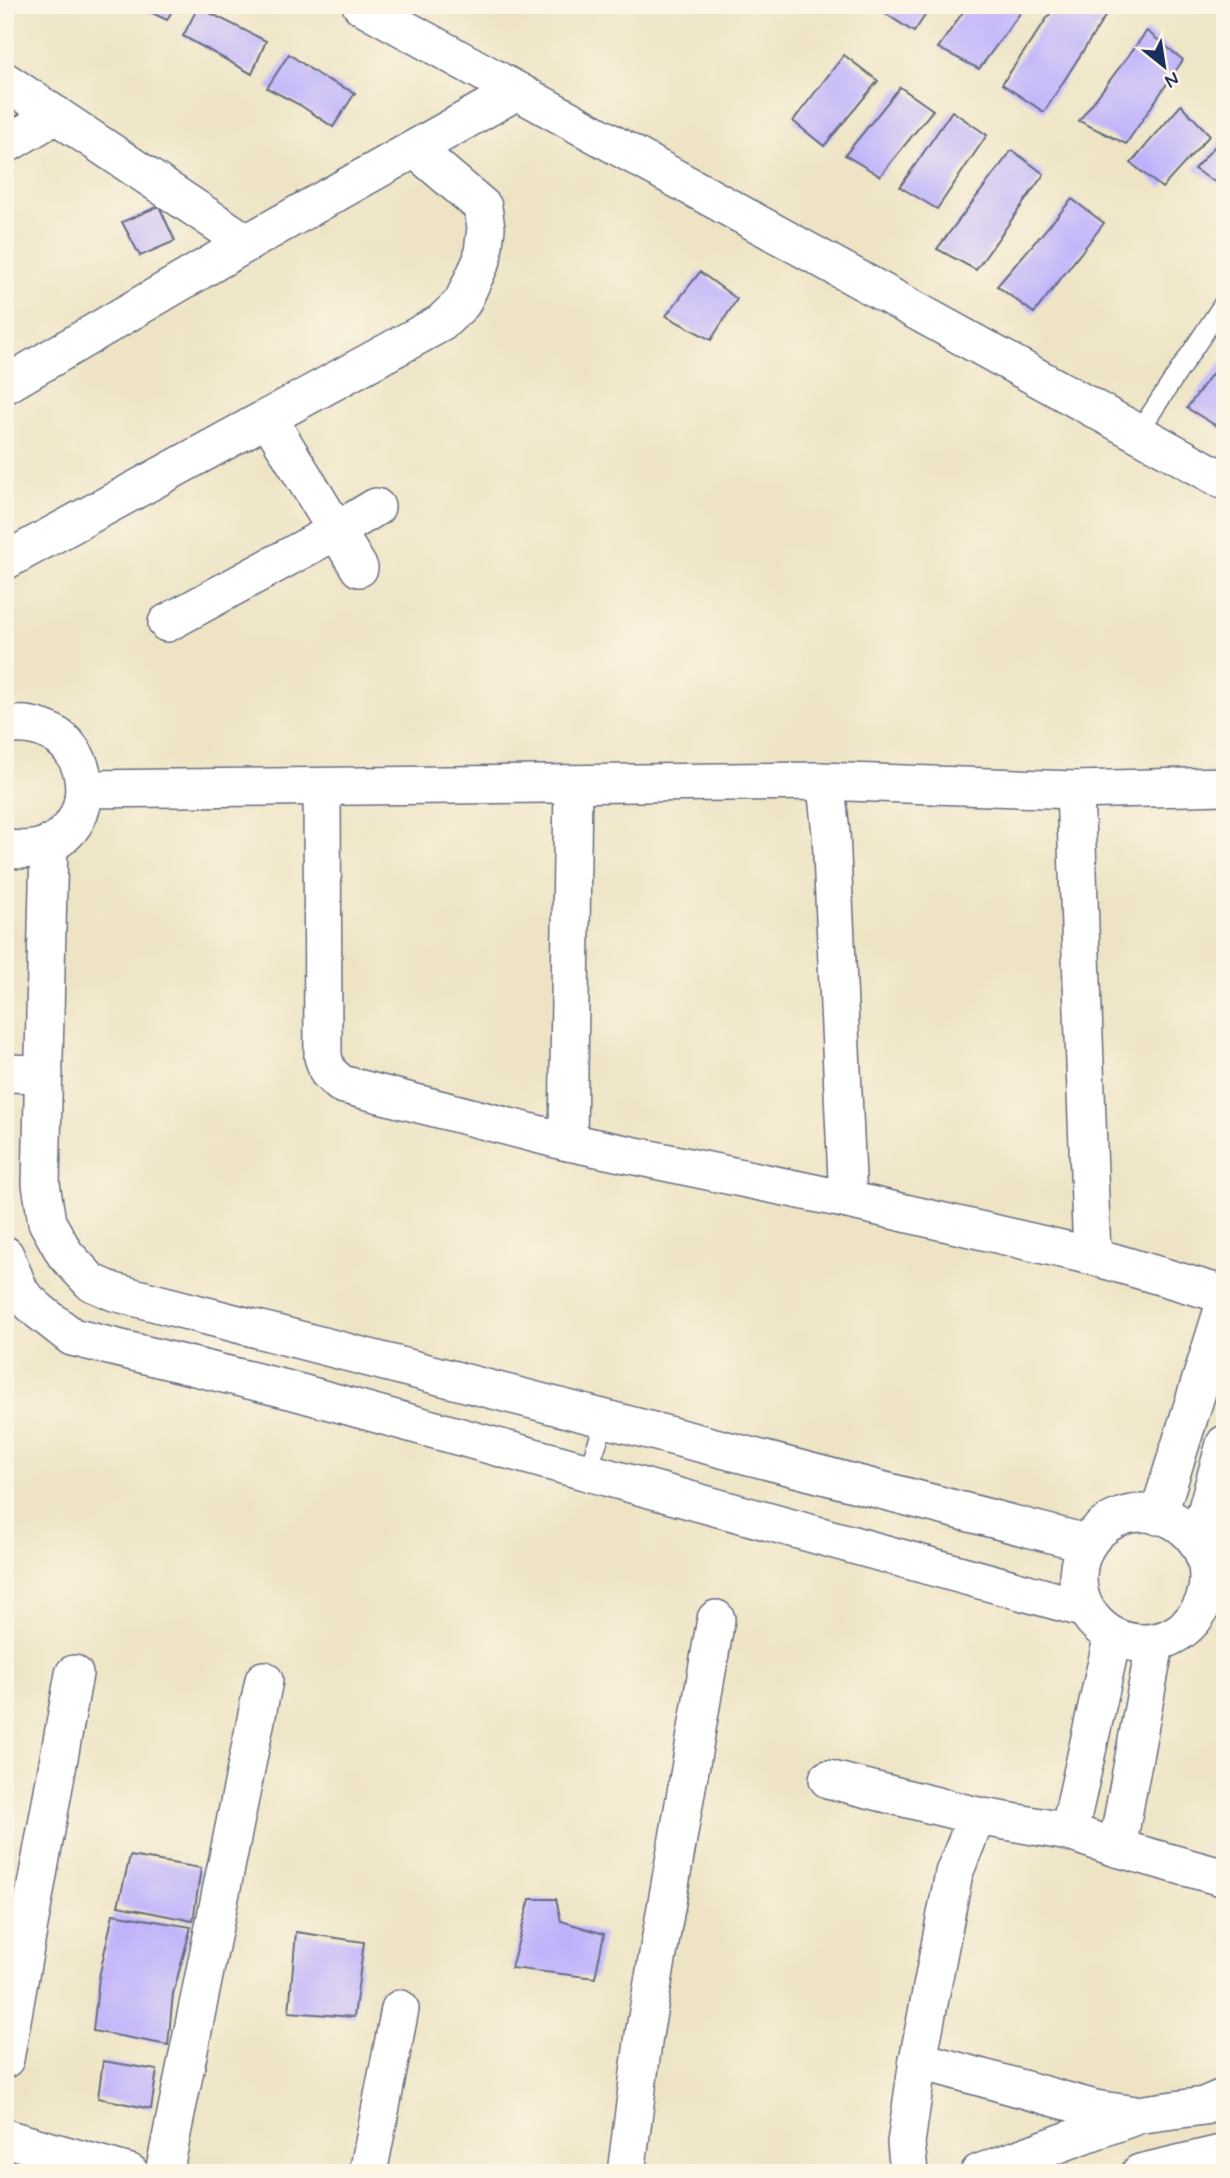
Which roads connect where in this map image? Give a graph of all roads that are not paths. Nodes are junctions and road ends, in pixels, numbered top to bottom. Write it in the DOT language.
graph roads {
  1 [pos="361,5"];
  2 [pos="5,81"];
  3 [pos="517,91"];
  4 [pos="56,116"];
  5 [pos="5,145"];
  6 [pos="415,149"];
  7 [pos="247,243"];
  8 [pos="1225,302"];
  9 [pos="5,385"];
  10 [pos="268,418"];
  11 [pos="1138,433"];
  12 [pos="1225,481"];
  13 [pos="376,506"];
  14 [pos="336,531"];
  15 [pos="5,561"];
  16 [pos="359,568"];
  17 [pos="167,623"];
  18 [pos="5,727"];
  19 [pos="819,781"];
  20 [pos="573,784"];
  21 [pos="1225,786"];
  22 [pos="321,787"];
  23 [pos="85,789"];
  24 [pos="1075,790"];
  25 [pos="49,844"];
  26 [pos="5,849"];
  27 [pos="5,1073"];
  28 [pos="44,1074"];
  29 [pos="568,1142"];
  30 [pos="848,1200"];
  31 [pos="5,1255"];
  32 [pos="1092,1256"];
  33 [pos="1225,1295"];
  34 [pos="1225,1303"];
  35 [pos="606,1419"];
  36 [pos="1225,1444"];
  37 [pos="587,1472"];
  38 [pos="1158,1516"];
  39 [pos="1086,1543"];
  40 [pos="1211,1563"];
  41 [pos="1082,1608"];
  42 [pos="716,1619"];
  43 [pos="1209,1626"];
  44 [pos="1112,1639"];
  45 [pos="1155,1644"];
  46 [pos="74,1674"];
  47 [pos="264,1680"];
  48 [pos="828,1779"];
  49 [pos="977,1816"];
  50 [pos="1069,1832"];
  51 [pos="1116,1849"];
  52 [pos="1225,1878"];
  53 [pos="400,2009"];
  54 [pos="5,2059"];
  55 [pos="918,2060"];
  56 [pos="1225,2097"];
  57 [pos="1136,2115"];
  58 [pos="5,2138"];
  59 [pos="1225,2152"];
  60 [pos="130,2173"];
  61 [pos="164,2173"];
  62 [pos="368,2173"];
  63 [pos="626,2173"];
  64 [pos="909,2173"];
  65 [pos="979,2173"];
  66 [pos="1140,2173"];
  1 -- 3 [label="street"];
  2 -- 4 [label="street"];
  3 -- 6 [label="street"];
  3 -- 11 [label="street"];
  4 -- 5 [label="street"];
  4 -- 7 [label="street"];
  6 -- 7 [label="street"];
  6 -- 10 [label="street"];
  7 -- 9 [label="street"];
  8 -- 11 [label="lane"];
  10 -- 14 [label="street"];
  10 -- 15 [label="street"];
  11 -- 12 [label="street"];
  13 -- 14 [label="street"];
  14 -- 16 [label="street"];
  14 -- 17 [label="street"];
  18 -- 23 [label="street"];
  19 -- 20 [label="street"];
  19 -- 24 [label="street"];
  19 -- 30 [label="street"];
  20 -- 22 [label="street"];
  20 -- 29 [label="street"];
  21 -- 24 [label="street"];
  22 -- 23 [label="street"];
  22 -- 29 [label="street"];
  23 -- 25 [label="street"];
  24 -- 32 [label="street"];
  25 -- 26 [label="street"];
  25 -- 28 [label="street"];
  27 -- 28 [label="street"];
  28 -- 35 [label="street"];
  29 -- 30 [label="street"];
  30 -- 32 [label="street"];
  31 -- 37 [label="street"];
  32 -- 33 [label="street"];
  34 -- 38 [label="street"];
  35 -- 37 [label="lane"];
  35 -- 39 [label="street"];
  36 -- 40 [label="street"];
  37 -- 41 [label="street"];
  38 -- 39 [label="street"];
  38 -- 40 [label="street"];
  39 -- 41 [label="street"];
  40 -- 43 [label="street"];
  41 -- 44 [label="street"];
  42 -- 63 [label="street"];
  43 -- 45 [label="street"];
  44 -- 45 [label="street"];
  44 -- 50 [label="street"];
  45 -- 51 [label="street"];
  46 -- 54 [label="street"];
  47 -- 61 [label="street"];
  48 -- 49 [label="street"];
  49 -- 50 [label="street"];
  49 -- 55 [label="street"];
  50 -- 51 [label="street"];
  51 -- 52 [label="street"];
  53 -- 62 [label="street"];
  55 -- 57 [label="street"];
  55 -- 64 [label="street"];
  56 -- 57 [label="street"];
  57 -- 65 [label="street"];
  58 -- 60 [label="street"];
  59 -- 66 [label="street"];
}
